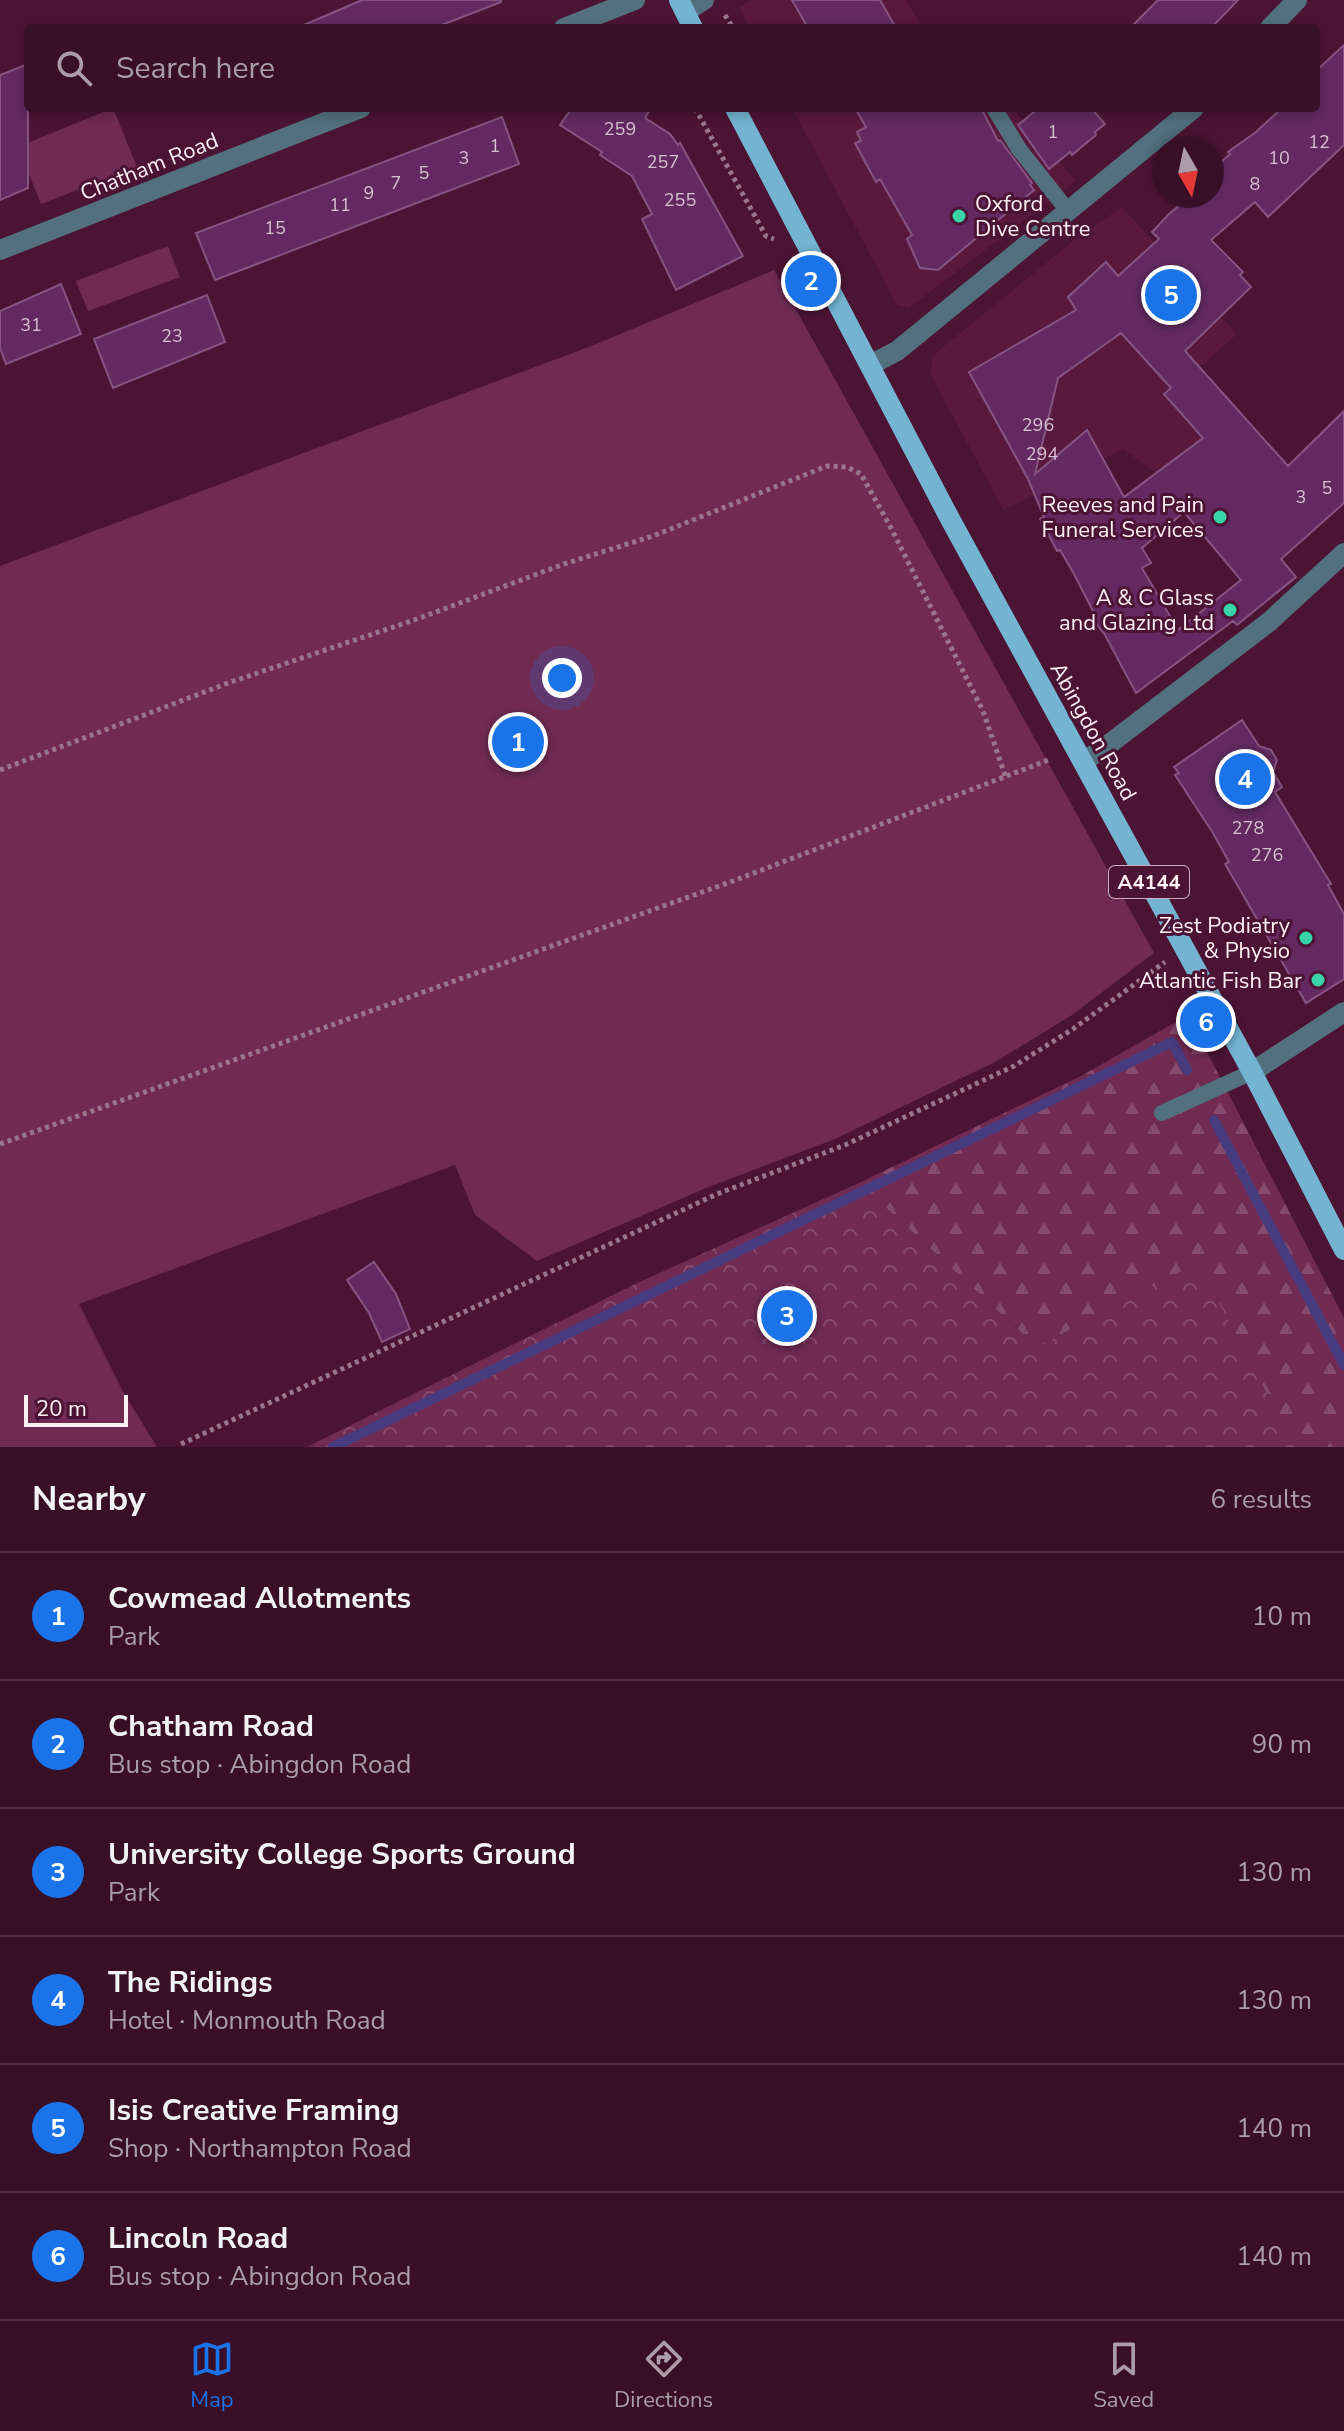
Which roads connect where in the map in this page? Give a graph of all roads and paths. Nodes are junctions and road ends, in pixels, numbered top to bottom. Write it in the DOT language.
graph roads {
  1 [pos="635,0"];
  2 [pos="704,0"];
  3 [pos="1297,0"];
  4 [pos="685,13"];
  5 [pos="724,13"];
  6 [pos="574,24"];
  7 [pos="731,24"];
  8 [pos="1274,24"];
  9 [pos="351,112"];
  10 [pos="700,112"];
  11 [pos="737,112"];
  12 [pos="996,112"];
  13 [pos="1189,112"];
  14 [pos="1068,211"];
  15 [pos="781,242"];
  16 [pos="0,250"];
  17 [pos="870,365"];
  18 [pos="1344,553"];
  19 [pos="1084,761"];
  20 [pos="1027,769"];
  21 [pos="0,770"];
  22 [pos="1006,778"];
  23 [pos="1161,965"];
  24 [pos="1344,1012"];
  25 [pos="1252,1072"];
  26 [pos="1162,1113"];
  27 [pos="0,1144"];
  28 [pos="1344,1250"];
  29 [pos="181,1444"];
  1 -- 6 [label="street"];
  2 -- 4 [label="street"];
  3 -- 8 [label="street"];
  5 -- 7 [label="path"];
  9 -- 16 [label="street, Chatham Road"];
  10 -- 15 [label="path"];
  11 -- 17 [label="main road, Abingdon Road / A4144"];
  12 -- 14 [label="lane"];
  13 -- 14 [label="street"];
  14 -- 17 [label="street"];
  17 -- 19 [label="main road, Abingdon Road / A4144"];
  18 -- 19 [label="street"];
  19 -- 25 [label="main road, Abingdon Road / A4144"];
  20 -- 22 [label="path"];
  21 -- 22 [label="path"];
  22 -- 27 [label="path"];
  23 -- 29 [label="path"];
  24 -- 25 [label="street"];
  25 -- 26 [label="lane"];
  25 -- 28 [label="main road, Abingdon Road / A4144"];
}
